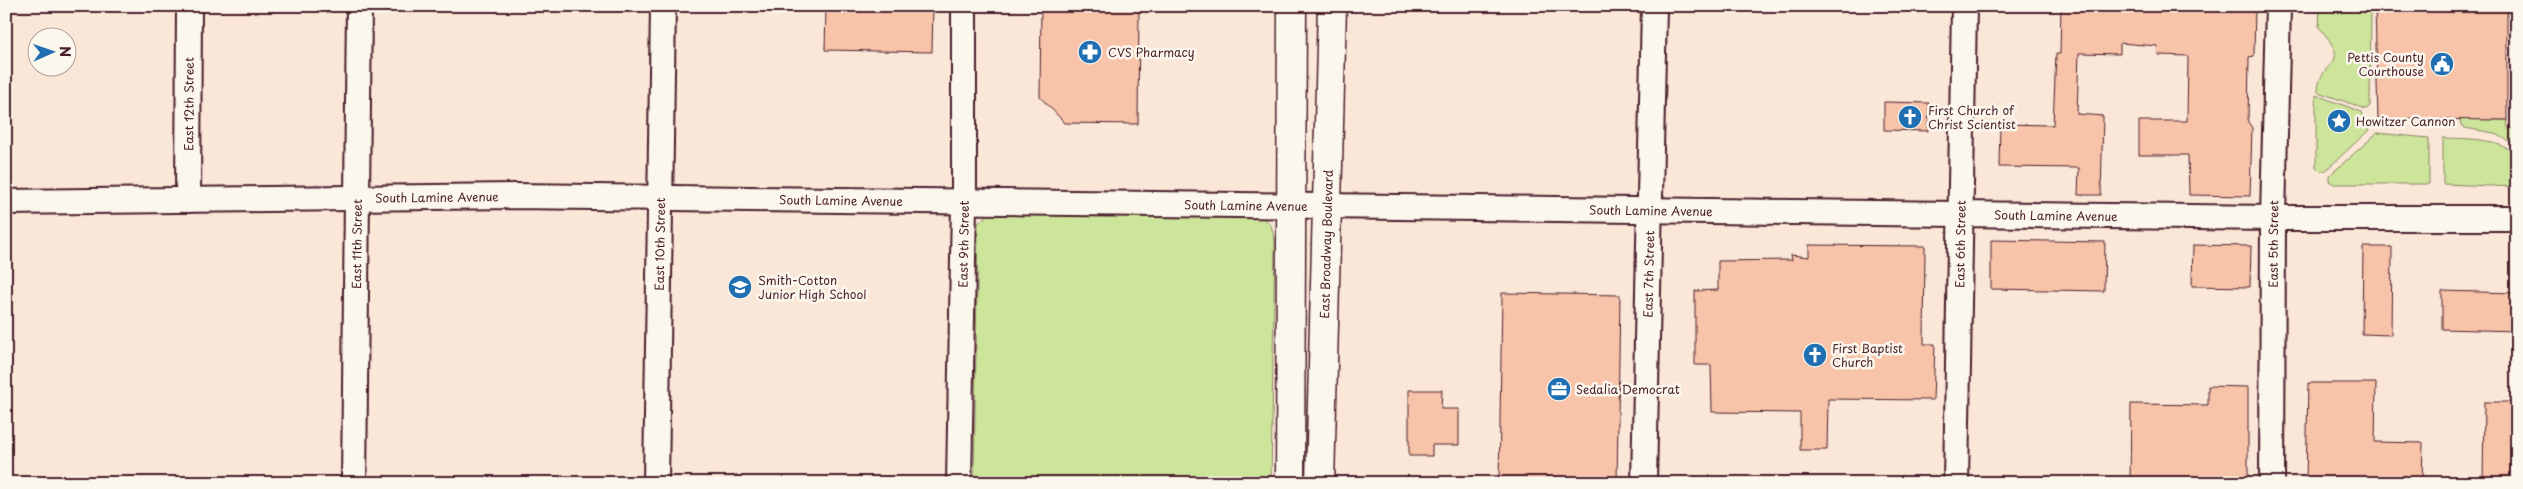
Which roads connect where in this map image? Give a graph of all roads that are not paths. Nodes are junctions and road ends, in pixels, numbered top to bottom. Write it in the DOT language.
graph roads {
  1 [pos="189,6"];
  2 [pos="359,6"];
  3 [pos="663,6"];
  4 [pos="964,6"];
  5 [pos="1292,6"];
  6 [pos="1332,6"];
  7 [pos="1654,6"];
  8 [pos="1964,6"];
  9 [pos="2278,6"];
  10 [pos="356,198"];
  11 [pos="188,200"];
  12 [pos="660,200"];
  13 [pos="6,202"];
  14 [pos="964,204"];
  15 [pos="1328,205"];
  16 [pos="1290,207"];
  17 [pos="1650,210"];
  18 [pos="1961,214"];
  19 [pos="2273,218"];
  20 [pos="2517,218"];
  21 [pos="354,483"];
  22 [pos="656,483"];
  23 [pos="959,483"];
  24 [pos="1290,483"];
  25 [pos="1320,483"];
  26 [pos="1644,483"];
  27 [pos="1956,483"];
  28 [pos="2272,483"];
  1 -- 11 [label="street, East 12th Street"];
  2 -- 10 [label="street, East 11th Street"];
  3 -- 12 [label="street, East 10th Street"];
  4 -- 14 [label="street, East 9th Street"];
  5 -- 16 [label="highway"];
  6 -- 15 [label="highway, East Broadway Boulevard"];
  7 -- 17 [label="street, East 7th Street"];
  8 -- 18 [label="street, East 6th Street"];
  9 -- 19 [label="street, East 5th Street"];
  10 -- 11 [label="street, South Lamine Avenue"];
  10 -- 12 [label="street, South Lamine Avenue"];
  10 -- 21 [label="street, East 11th Street"];
  11 -- 13 [label="street, South Lamine Avenue"];
  12 -- 14 [label="street, South Lamine Avenue"];
  12 -- 22 [label="street, East 10th Street"];
  14 -- 16 [label="street, South Lamine Avenue"];
  14 -- 23 [label="street, East 9th Street"];
  15 -- 16 [label="street, South Lamine Avenue"];
  15 -- 17 [label="street, South Lamine Avenue"];
  15 -- 25 [label="highway, East Broadway Boulevard"];
  16 -- 24 [label="highway"];
  17 -- 18 [label="street, South Lamine Avenue"];
  17 -- 26 [label="street, East 7th Street"];
  18 -- 19 [label="street, South Lamine Avenue"];
  18 -- 27 [label="street, East 6th Street"];
  19 -- 20 [label="street, South Lamine Avenue"];
  19 -- 28 [label="street, East 5th Street"];
}
